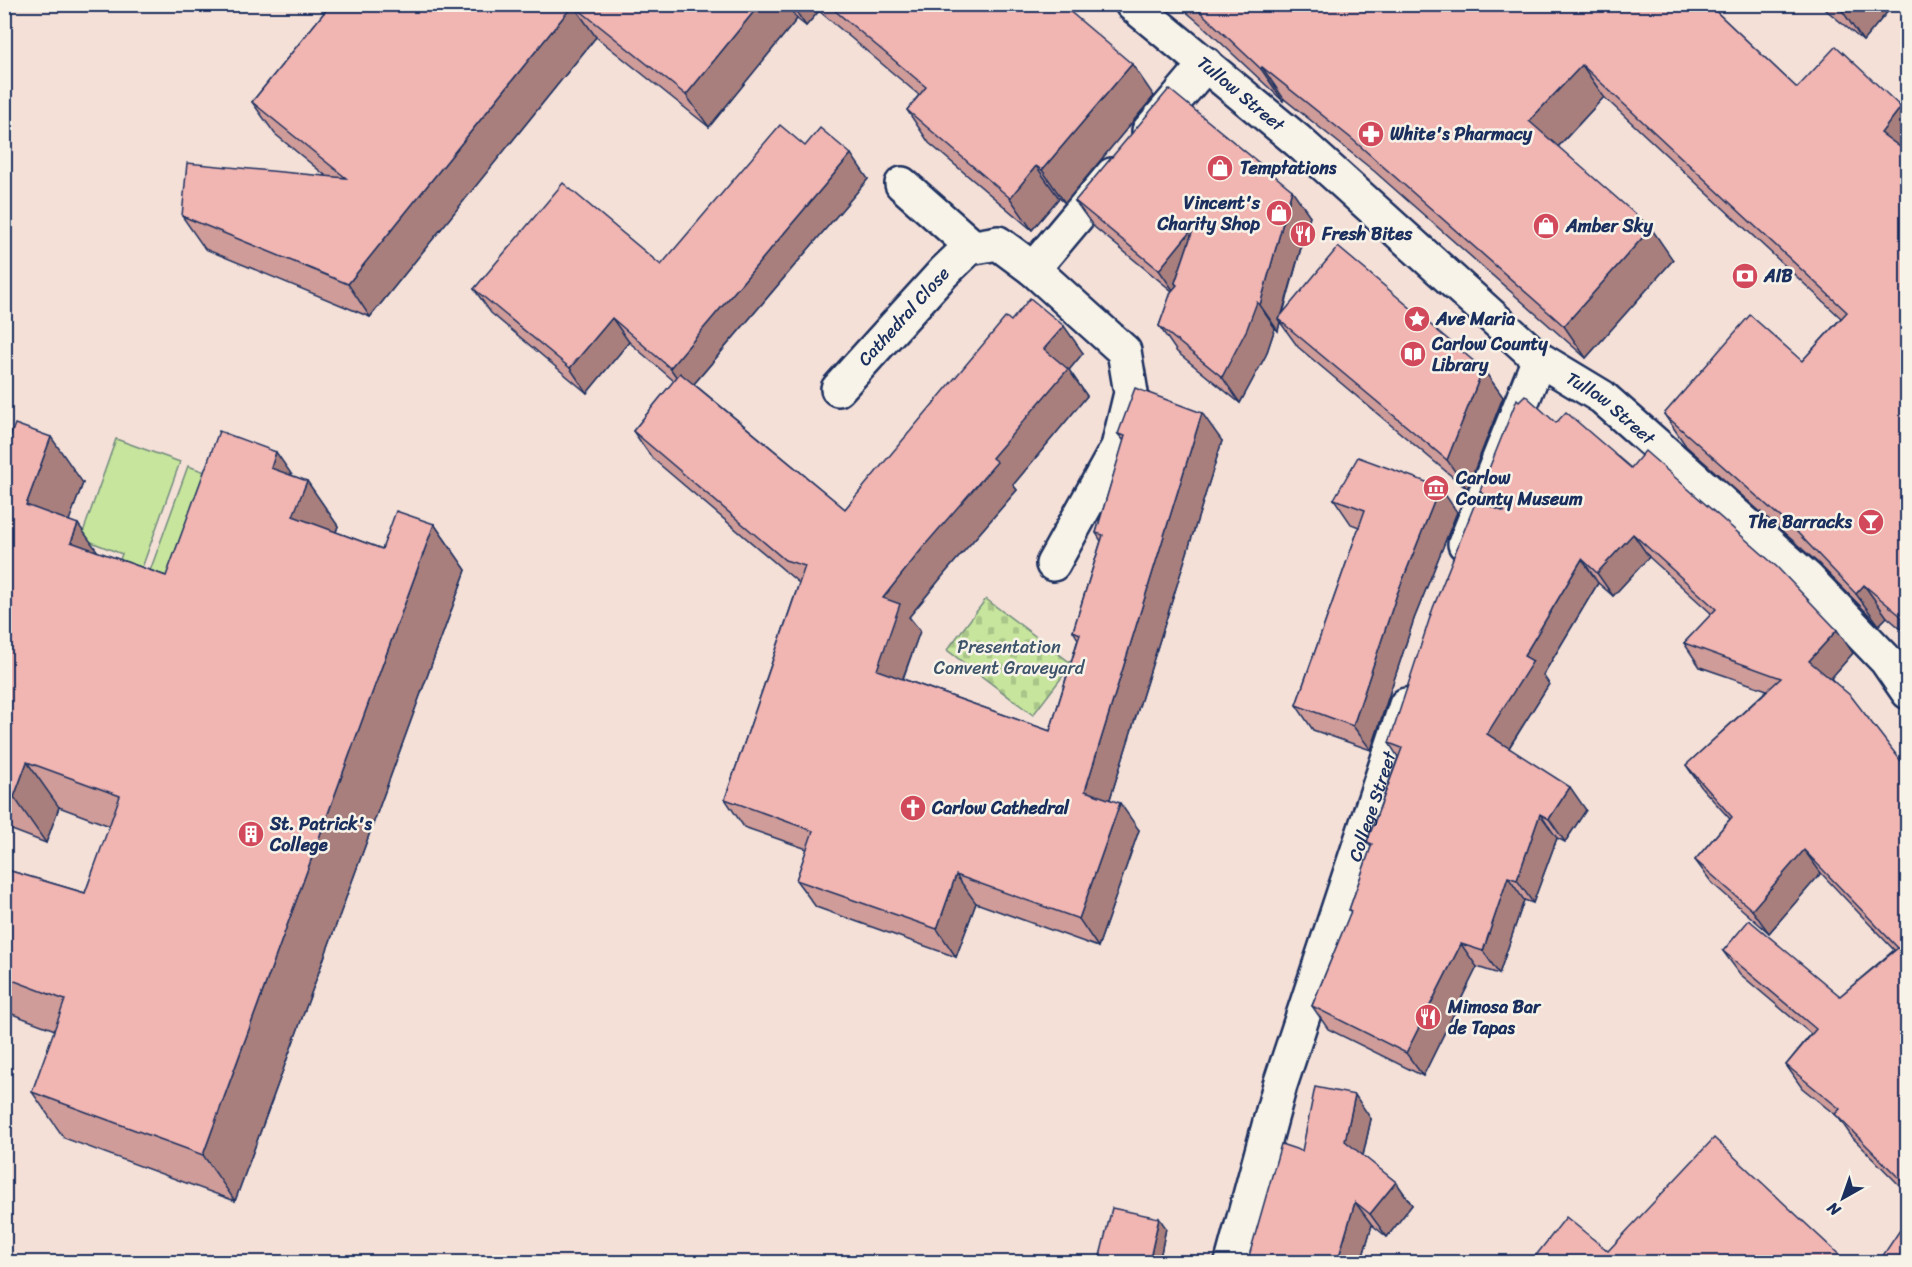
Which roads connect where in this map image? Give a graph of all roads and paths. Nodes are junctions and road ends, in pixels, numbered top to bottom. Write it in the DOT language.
graph roads {
  1 [pos="1132,4"];
  2 [pos="1206,64"];
  3 [pos="902,184"];
  4 [pos="974,247"];
  5 [pos="1033,269"];
  6 [pos="1539,359"];
  7 [pos="838,389"];
  8 [pos="1053,564"];
  9 [pos="1455,570"];
  10 [pos="1414,682"];
  11 [pos="1908,692"];
  12 [pos="1232,1263"];
  1 -- 2 [label="street, Tullow Street"];
  2 -- 5 [label="street"];
  2 -- 6 [label="street, Tullow Street"];
  3 -- 4 [label="street"];
  4 -- 5 [label="street"];
  4 -- 7 [label="street, Cathedral Close"];
  5 -- 8 [label="street"];
  6 -- 9 [label="street"];
  6 -- 11 [label="street, Tullow Street"];
  10 -- 12 [label="street, College Street"];
}
